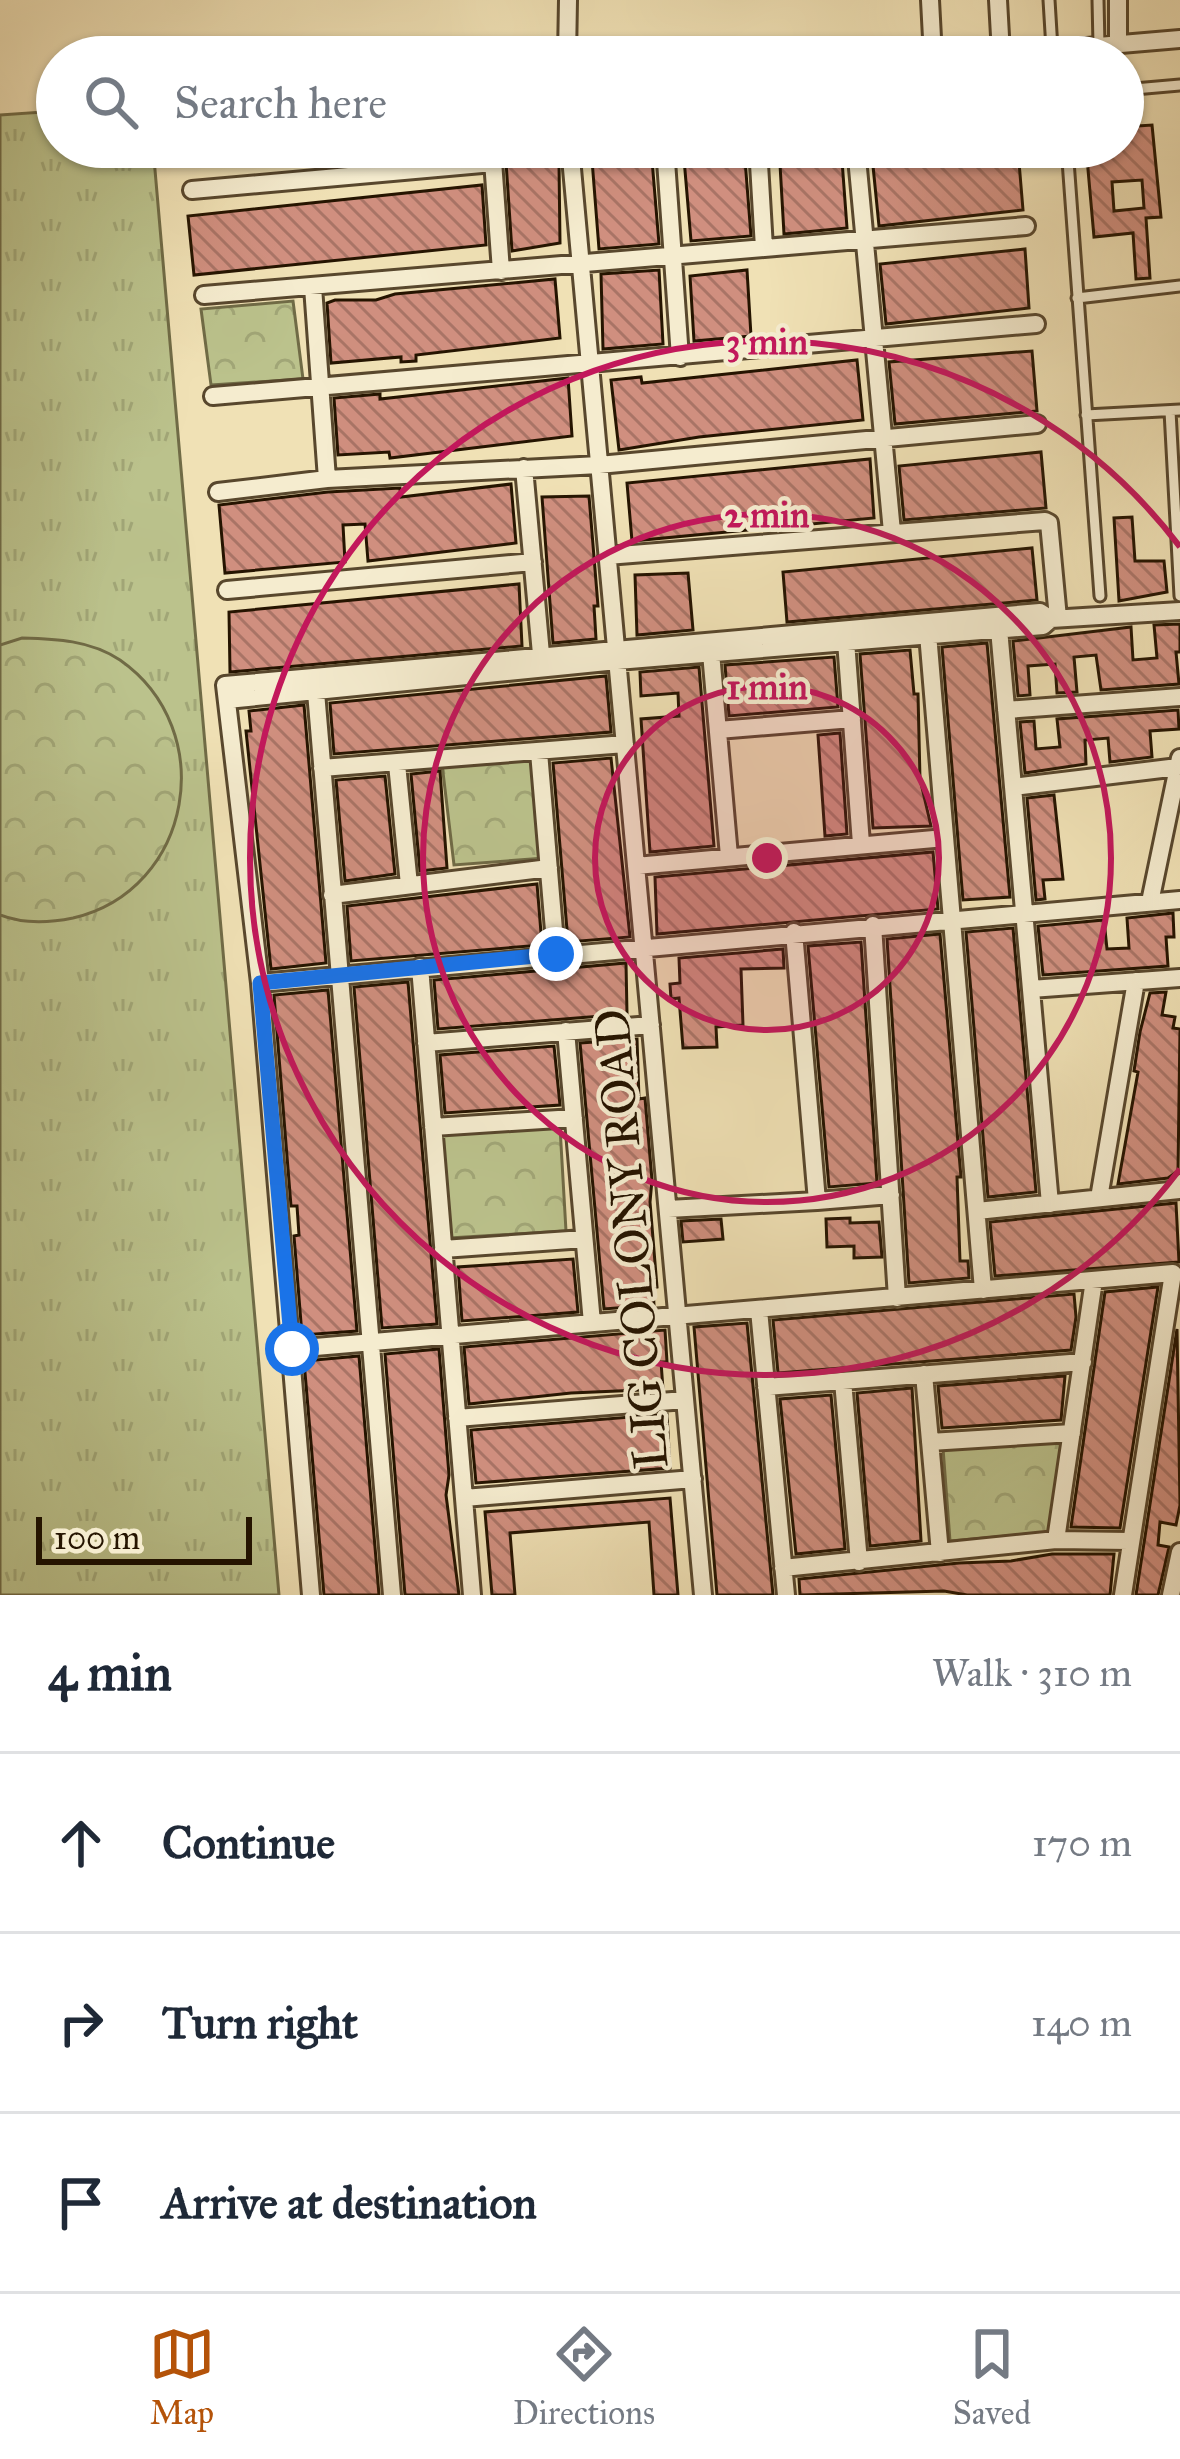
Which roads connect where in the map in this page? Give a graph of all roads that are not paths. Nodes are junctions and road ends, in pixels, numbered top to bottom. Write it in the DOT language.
graph roads {
  1 [pos="568,0"];
  2 [pos="930,0"];
  3 [pos="998,0"];
  4 [pos="1049,0"];
  5 [pos="1098,0"];
  6 [pos="1118,0"];
  7 [pos="567,36"];
  8 [pos="932,36"];
  9 [pos="1000,36"];
  10 [pos="1055,36"];
  11 [pos="1106,36"];
  12 [pos="1110,36"];
  13 [pos="1180,39"];
  14 [pos="1144,42"];
  15 [pos="1180,85"];
  16 [pos="1144,88"];
  17 [pos="380,168"];
  18 [pos="493,168"];
  19 [pos="572,168"];
  20 [pos="666,168"];
  21 [pos="759,168"];
  22 [pos="858,168"];
  23 [pos="1068,168"];
  24 [pos="191,190"];
  25 [pos="1026,226"];
  26 [pos="865,240"];
  27 [pos="764,248"];
  28 [pos="672,256"];
  29 [pos="581,264"];
  30 [pos="501,271"];
  31 [pos="1180,286"];
  32 [pos="313,287"];
  33 [pos="204,295"];
  34 [pos="1077,298"];
  35 [pos="1036,324"];
  36 [pos="874,339"];
  37 [pos="680,357"];
  38 [pos="589,362"];
  39 [pos="318,386"];
  40 [pos="213,396"];
  41 [pos="1175,411"];
  42 [pos="1086,416"];
  43 [pos="1037,424"];
  44 [pos="883,438"];
  45 [pos="599,465"];
  46 [pos="524,468"];
  47 [pos="327,479"];
  48 [pos="218,492"];
  49 [pos="892,532"];
  50 [pos="608,556"];
  51 [pos="533,562"];
  52 [pos="227,590"];
  53 [pos="1100,596"];
  54 [pos="1180,596"];
  55 [pos="1180,611"];
  56 [pos="1054,618"];
  57 [pos="999,628"];
  58 [pos="928,634"];
  59 [pos="846,641"];
  60 [pos="711,653"];
  61 [pos="541,654"];
  62 [pos="616,654"];
  63 [pos="316,692"];
  64 [pos="1180,697"];
  65 [pos="226,700"];
  66 [pos="1006,710"];
  67 [pos="852,719"];
  68 [pos="718,730"];
  69 [pos="625,744"];
  70 [pos="539,752"];
  71 [pos="1179,762"];
  72 [pos="397,764"];
  73 [pos="322,768"];
  74 [pos="1013,787"];
  75 [pos="945,838"];
  76 [pos="861,844"];
  77 [pos="729,856"];
  78 [pos="636,866"];
  79 [pos="549,868"];
  80 [pos="409,886"];
  81 [pos="332,895"];
  82 [pos="1180,900"];
  83 [pos="1150,902"];
  84 [pos="1024,913"];
  85 [pos="952,919"];
  86 [pos="873,925"];
  87 [pos="794,932"];
  88 [pos="644,946"];
  89 [pos="556,954"];
  90 [pos="419,967"];
  91 [pos="339,975"];
  92 [pos="1180,978"];
  93 [pos="1136,981"];
  94 [pos="260,983"];
  95 [pos="1031,989"];
  96 [pos="651,1025"];
  97 [pos="566,1031"];
  98 [pos="426,1042"];
  99 [pos="574,1118"];
  100 [pos="433,1127"];
  101 [pos="1180,1183"];
  102 [pos="890,1195"];
  103 [pos="1099,1198"];
  104 [pos="817,1201"];
  105 [pos="1050,1204"];
  106 [pos="668,1209"];
  107 [pos="977,1211"];
  108 [pos="584,1239"];
  109 [pos="443,1249"];
  110 [pos="1094,1280"];
  111 [pos="983,1290"];
  112 [pos="897,1298"];
  113 [pos="759,1310"];
  114 [pos="678,1317"];
  115 [pos="592,1323"];
  116 [pos="450,1335"];
  117 [pos="371,1342"];
  118 [pos="292,1349"];
  119 [pos="1083,1362"];
  120 [pos="924,1374"];
  121 [pos="843,1381"];
  122 [pos="766,1387"];
  123 [pos="685,1400"];
  124 [pos="457,1418"];
  125 [pos="1072,1433"];
  126 [pos="930,1442"];
  127 [pos="693,1479"];
  128 [pos="464,1498"];
  129 [pos="1056,1540"];
  130 [pos="1130,1541"];
  131 [pos="1180,1552"];
  132 [pos="940,1553"];
  133 [pos="859,1562"];
  134 [pos="783,1568"];
  135 [pos="311,1595"];
  136 [pos="392,1595"];
  137 [pos="472,1595"];
  138 [pos="703,1595"];
  139 [pos="786,1595"];
  140 [pos="1123,1595"];
  141 [pos="1172,1595"];
  1 -- 7 [label="street"];
  2 -- 8 [label="street"];
  3 -- 9 [label="street"];
  4 -- 10 [label="lane"];
  5 -- 11 [label="lane"];
  6 -- 12 [label="street"];
  13 -- 14 [label="street"];
  15 -- 16 [label="lane"];
  17 -- 24 [label="street"];
  18 -- 30 [label="street"];
  19 -- 29 [label="street, LIG COLONY ROAD"];
  20 -- 28 [label="street"];
  21 -- 27 [label="street"];
  22 -- 26 [label="street"];
  23 -- 34 [label="lane"];
  25 -- 26 [label="street"];
  26 -- 27 [label="street"];
  26 -- 36 [label="street"];
  27 -- 28 [label="street"];
  28 -- 29 [label="street"];
  28 -- 37 [label="street"];
  29 -- 30 [label="street"];
  29 -- 38 [label="street, LIG COLONY ROAD"];
  30 -- 32 [label="street"];
  31 -- 34 [label="lane"];
  32 -- 33 [label="street"];
  32 -- 39 [label="street"];
  34 -- 42 [label="lane"];
  35 -- 36 [label="street"];
  36 -- 37 [label="street"];
  36 -- 44 [label="street"];
  37 -- 38 [label="street"];
  38 -- 39 [label="street"];
  38 -- 45 [label="street, LIG COLONY ROAD"];
  39 -- 40 [label="street"];
  39 -- 47 [label="street"];
  41 -- 42 [label="lane"];
  41 -- 54 [label="lane"];
  42 -- 53 [label="lane"];
  43 -- 44 [label="street"];
  44 -- 45 [label="street"];
  44 -- 49 [label="street"];
  45 -- 46 [label="street"];
  45 -- 50 [label="street, LIG COLONY ROAD"];
  46 -- 47 [label="street"];
  46 -- 51 [label="street"];
  47 -- 48 [label="street"];
  49 -- 50 [label="street"];
  49 -- 56 [label="street"];
  50 -- 62 [label="street, LIG COLONY ROAD"];
  51 -- 52 [label="street"];
  51 -- 61 [label="street"];
  55 -- 56 [label="street"];
  56 -- 57 [label="street"];
  56 -- 62 [label="street"];
  57 -- 58 [label="street"];
  57 -- 66 [label="street"];
  58 -- 59 [label="street"];
  58 -- 75 [label="street"];
  59 -- 60 [label="street"];
  59 -- 67 [label="street"];
  60 -- 62 [label="street"];
  60 -- 68 [label="street"];
  61 -- 62 [label="street"];
  61 -- 65 [label="street"];
  62 -- 63 [label="street"];
  62 -- 69 [label="street, LIG COLONY ROAD"];
  63 -- 65 [label="street"];
  63 -- 73 [label="street"];
  64 -- 66 [label="street"];
  65 -- 94 [label="street"];
  66 -- 74 [label="street"];
  67 -- 68 [label="street"];
  67 -- 76 [label="street"];
  68 -- 77 [label="street"];
  69 -- 70 [label="street"];
  69 -- 78 [label="street, LIG COLONY ROAD"];
  70 -- 72 [label="street"];
  70 -- 79 [label="street"];
  71 -- 74 [label="street"];
  71 -- 83 [label="street"];
  72 -- 73 [label="street"];
  72 -- 80 [label="street"];
  73 -- 81 [label="street"];
  74 -- 84 [label="street"];
  75 -- 76 [label="street"];
  75 -- 85 [label="street"];
  76 -- 77 [label="street"];
  77 -- 78 [label="street"];
  78 -- 88 [label="street, LIG COLONY ROAD"];
  79 -- 80 [label="street"];
  79 -- 89 [label="street"];
  80 -- 81 [label="street"];
  81 -- 91 [label="street"];
  82 -- 83 [label="street"];
  83 -- 84 [label="street"];
  84 -- 85 [label="street"];
  84 -- 95 [label="street"];
  85 -- 86 [label="street"];
  85 -- 107 [label="street"];
  86 -- 87 [label="street"];
  86 -- 102 [label="street"];
  87 -- 88 [label="street"];
  87 -- 104 [label="street"];
  88 -- 89 [label="street"];
  88 -- 96 [label="street, LIG COLONY ROAD"];
  89 -- 90 [label="street"];
  90 -- 91 [label="street"];
  90 -- 98 [label="street"];
  91 -- 94 [label="street"];
  91 -- 117 [label="street"];
  92 -- 93 [label="street"];
  93 -- 95 [label="street"];
  93 -- 103 [label="street"];
  94 -- 118 [label="street"];
  95 -- 105 [label="street"];
  96 -- 97 [label="street"];
  96 -- 106 [label="street, LIG COLONY ROAD"];
  97 -- 98 [label="street"];
  97 -- 99 [label="street"];
  98 -- 100 [label="street"];
  99 -- 100 [label="street"];
  99 -- 108 [label="street"];
  100 -- 109 [label="street"];
  101 -- 103 [label="street"];
  102 -- 104 [label="street"];
  102 -- 112 [label="street"];
  103 -- 105 [label="street"];
  104 -- 106 [label="street"];
  105 -- 107 [label="street"];
  106 -- 114 [label="street, LIG COLONY ROAD"];
  107 -- 111 [label="street"];
  108 -- 109 [label="street"];
  108 -- 115 [label="street"];
  109 -- 116 [label="street"];
  110 -- 111 [label="street"];
  110 -- 119 [label="street"];
  110 -- 130 [label="street"];
  111 -- 112 [label="street"];
  112 -- 113 [label="street"];
  113 -- 114 [label="street"];
  113 -- 122 [label="street"];
  114 -- 115 [label="street"];
  114 -- 123 [label="street, LIG COLONY ROAD"];
  115 -- 116 [label="street"];
  116 -- 117 [label="street"];
  116 -- 124 [label="street"];
  117 -- 118 [label="street"];
  117 -- 136 [label="street"];
  118 -- 135 [label="street"];
  119 -- 120 [label="street"];
  119 -- 125 [label="street"];
  120 -- 121 [label="street"];
  120 -- 126 [label="street"];
  121 -- 122 [label="street"];
  121 -- 133 [label="street"];
  122 -- 134 [label="street"];
  123 -- 124 [label="street"];
  123 -- 127 [label="street, LIG COLONY ROAD"];
  124 -- 128 [label="street"];
  125 -- 126 [label="street"];
  125 -- 129 [label="street"];
  126 -- 132 [label="street"];
  127 -- 128 [label="street"];
  127 -- 138 [label="street, LIG COLONY ROAD"];
  128 -- 137 [label="street"];
  129 -- 130 [label="street"];
  129 -- 132 [label="street"];
  130 -- 140 [label="street"];
  131 -- 141 [label="street"];
  132 -- 133 [label="street"];
  133 -- 134 [label="street"];
  134 -- 139 [label="street"];
}
